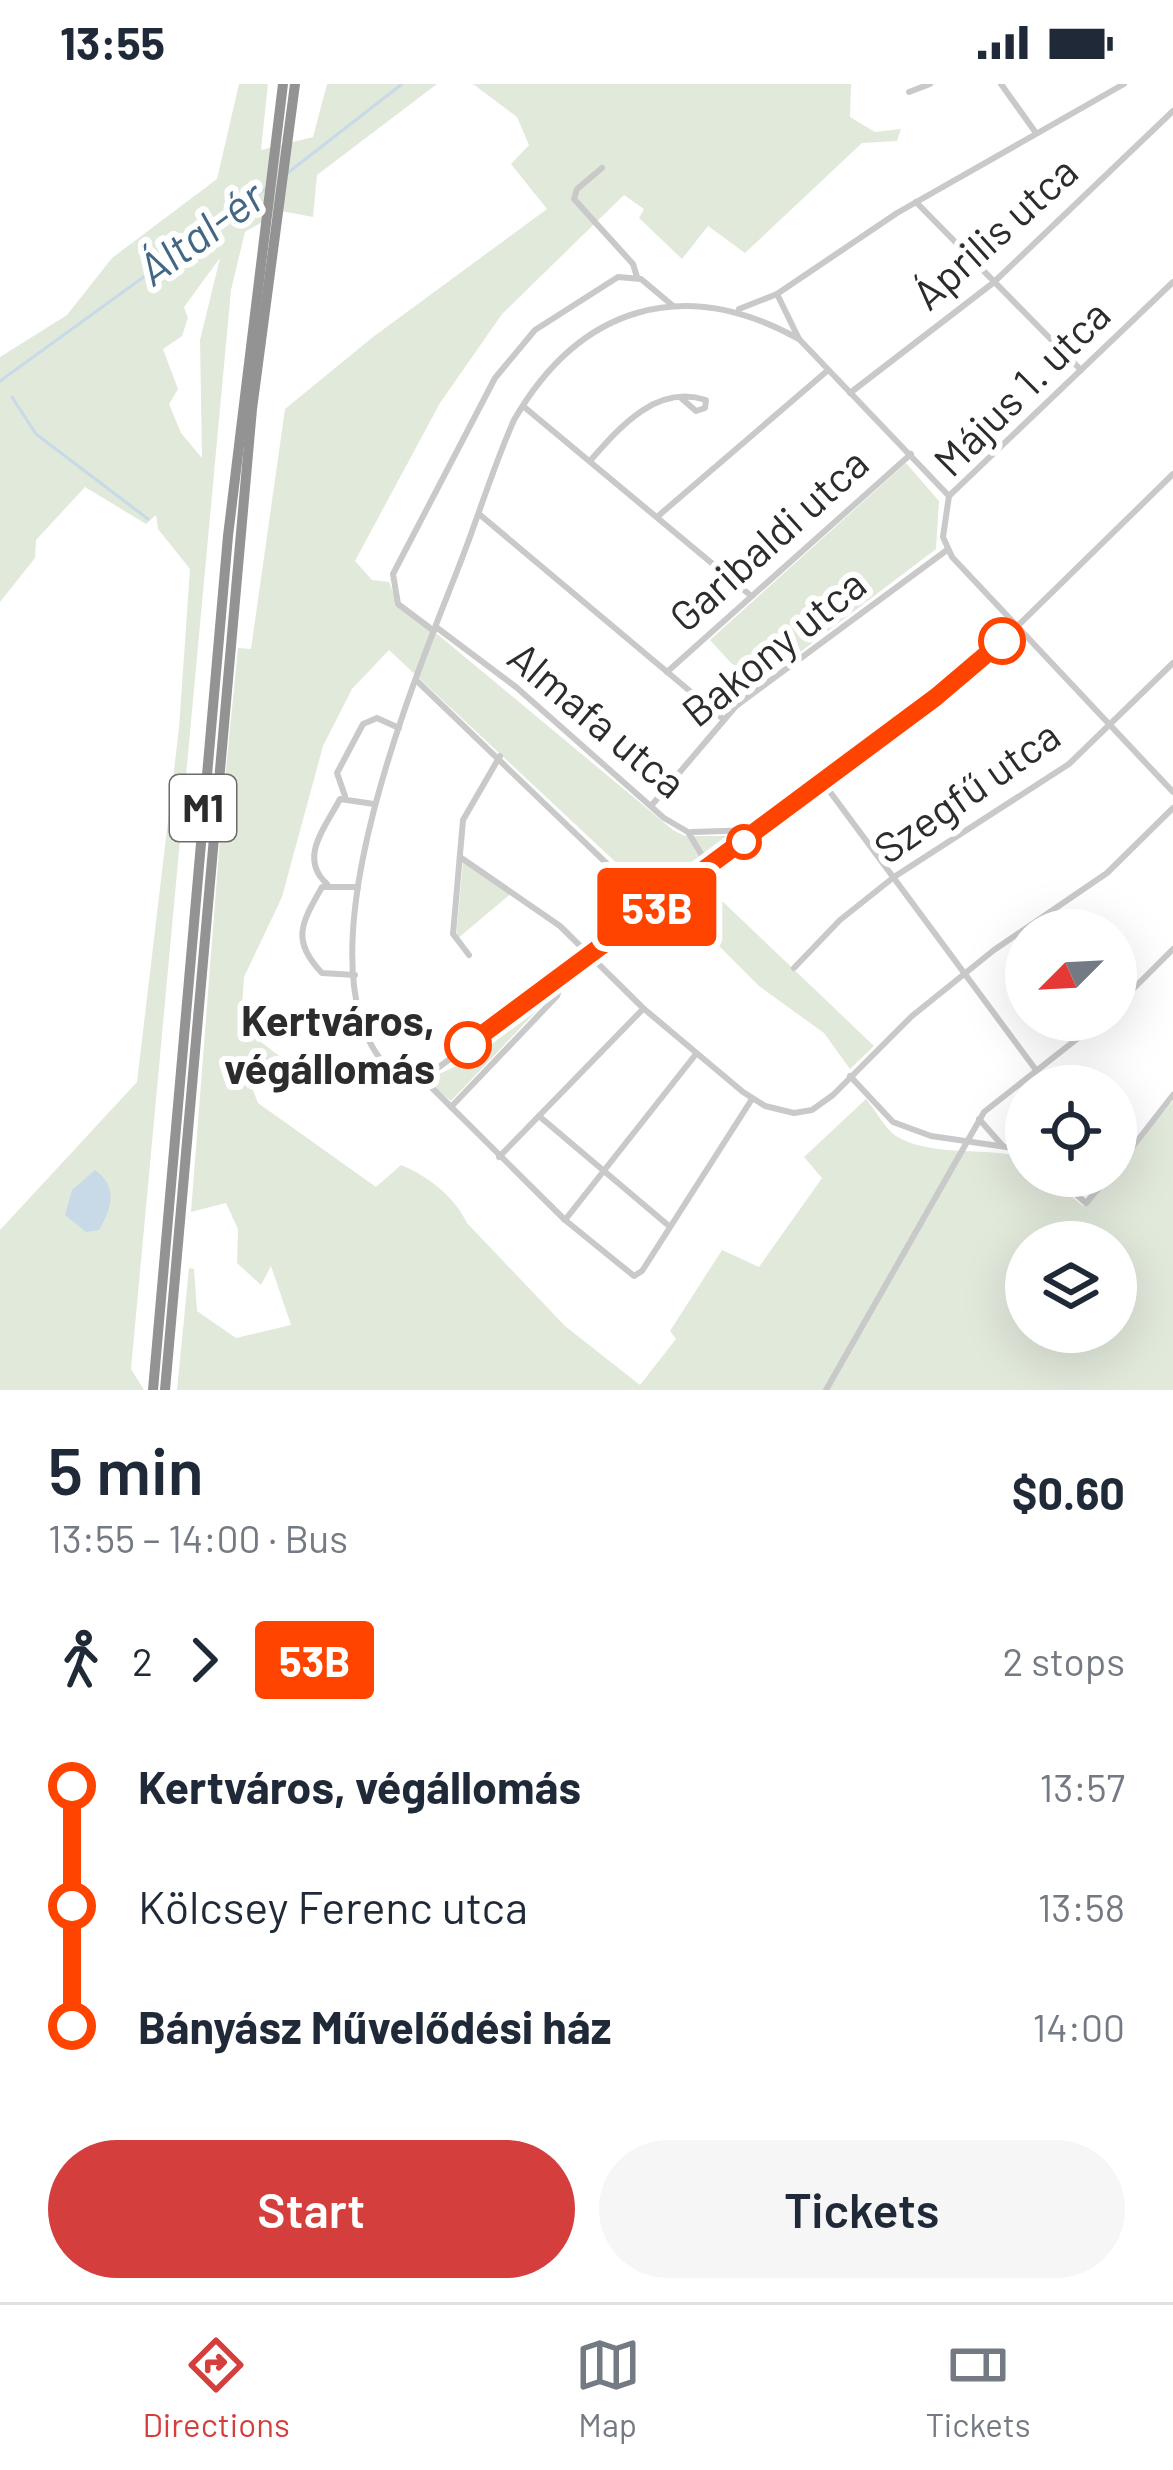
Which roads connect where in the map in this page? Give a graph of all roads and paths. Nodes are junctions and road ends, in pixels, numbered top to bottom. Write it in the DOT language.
graph roads {
  1 [pos="283,84"];
  2 [pos="296,84"];
  3 [pos="929,84"];
  4 [pos="1001,84"];
  5 [pos="1124,84"];
  6 [pos="909,92"];
  7 [pos="1173,111"];
  8 [pos="1036,133"];
  9 [pos="602,168"];
  10 [pos="916,202"];
  11 [pos="268,227"];
  12 [pos="637,277"];
  13 [pos="1173,282"];
  14 [pos="993,283"];
  15 [pos="777,294"];
  16 [pos="672,304"];
  17 [pos="735,310"];
  18 [pos="799,339"];
  19 [pos="1081,370"];
  20 [pos="827,371"];
  21 [pos="850,393"];
  22 [pos="681,398"];
  23 [pos="523,406"];
  24 [pos="911,454"];
  25 [pos="590,460"];
  26 [pos="1173,474"];
  27 [pos="949,496"];
  28 [pos="479,514"];
  29 [pos="657,517"];
  30 [pos="947,550"];
  31 [pos="750,596"];
  32 [pos="1016,626"];
  33 [pos="435,629"];
  34 [pos="1173,663"];
  35 [pos="668,672"];
  36 [pos="418,681"];
  37 [pos="722,718"];
  38 [pos="1109,725"];
  39 [pos="399,728"];
  40 [pos="500,756"];
  41 [pos="822,781"];
  42 [pos="1173,792"];
  43 [pos="345,796"];
  44 [pos="374,804"];
  45 [pos="651,806"];
  46 [pos="1173,808"];
  47 [pos="763,828"];
  48 [pos="688,832"];
  49 [pos="460,857"];
  50 [pos="709,866"];
  51 [pos="894,877"];
  52 [pos="327,884"];
  53 [pos="358,887"];
  54 [pos="654,909"];
  55 [pos="1173,949"];
  56 [pos="469,955"];
  57 [pos="589,956"];
  58 [pos="794,968"];
  59 [pos="965,972"];
  60 [pos="355,975"];
  61 [pos="564,975"];
  62 [pos="1137,985"];
  63 [pos="643,1008"];
  64 [pos="1073,1041"];
  65 [pos="696,1054"];
  66 [pos="1032,1065"];
  67 [pos="1042,1065"];
  68 [pos="850,1076"];
  69 [pos="419,1081"];
  70 [pos="1173,1095"];
  71 [pos="1005,1097"];
  72 [pos="752,1099"];
  73 [pos="451,1107"];
  74 [pos="539,1116"];
  75 [pos="979,1119"];
  76 [pos="967,1140"];
  77 [pos="1137,1141"];
  78 [pos="1004,1148"];
  79 [pos="500,1157"];
  80 [pos="602,1173"];
  81 [pos="565,1220"];
  82 [pos="670,1227"];
  83 [pos="153,1390"];
  84 [pos="165,1390"];
  85 [pos="826,1390"];
  1 -- 11 [label="highway, M1"];
  2 -- 11 [label="highway, M1"];
  3 -- 6 [label="street"];
  4 -- 8 [label="street"];
  5 -- 8 [label="street"];
  7 -- 14 [label="street, Április utca"];
  8 -- 10 [label="street"];
  9 -- 12 [label="street"];
  10 -- 14 [label="street"];
  10 -- 15 [label="street"];
  11 -- 83 [label="highway, M1"];
  11 -- 84 [label="highway, M1"];
  12 -- 16 [label="street"];
  12 -- 33 [label="street, Almafa utca"];
  13 -- 19 [label="street, Május 1. utca"];
  14 -- 19 [label="street"];
  14 -- 21 [label="street, Április utca"];
  15 -- 17 [label="street"];
  15 -- 18 [label="street"];
  16 -- 17 [label="street"];
  16 -- 23 [label="street"];
  17 -- 18 [label="street"];
  18 -- 20 [label="street"];
  19 -- 27 [label="street, Május 1. utca"];
  20 -- 21 [label="street"];
  20 -- 29 [label="street"];
  21 -- 24 [label="street"];
  22 -- 25 [label="street"];
  23 -- 25 [label="street"];
  23 -- 28 [label="street"];
  24 -- 27 [label="street"];
  24 -- 31 [label="street, Garibaldi utca"];
  25 -- 29 [label="street"];
  26 -- 32 [label="street"];
  27 -- 30 [label="street, Május 1. utca"];
  28 -- 33 [label="street"];
  28 -- 35 [label="street"];
  29 -- 31 [label="street"];
  30 -- 32 [label="street"];
  30 -- 37 [label="street, Bakony utca"];
  31 -- 35 [label="street, Garibaldi utca"];
  32 -- 38 [label="street"];
  32 -- 41 [label="street"];
  33 -- 36 [label="street"];
  33 -- 45 [label="street, Almafa utca"];
  34 -- 38 [label="street, Szegfű utca"];
  35 -- 37 [label="street"];
  36 -- 39 [label="street"];
  36 -- 40 [label="street"];
  37 -- 45 [label="street, Bakony utca"];
  38 -- 42 [label="street"];
  38 -- 51 [label="street, Szegfű utca"];
  39 -- 43 [label="street"];
  39 -- 44 [label="street"];
  40 -- 49 [label="street"];
  40 -- 54 [label="street"];
  41 -- 47 [label="street"];
  41 -- 51 [label="street"];
  43 -- 44 [label="street"];
  43 -- 52 [label="street"];
  44 -- 53 [label="street"];
  45 -- 48 [label="street, Almafa utca"];
  46 -- 59 [label="street"];
  47 -- 48 [label="street"];
  47 -- 50 [label="street"];
  48 -- 50 [label="street, Almafa utca"];
  49 -- 56 [label="street"];
  49 -- 57 [label="street"];
  50 -- 54 [label="street"];
  51 -- 58 [label="street, Szegfű utca"];
  51 -- 59 [label="street"];
  52 -- 53 [label="street"];
  52 -- 60 [label="street"];
  53 -- 60 [label="street"];
  54 -- 57 [label="street"];
  55 -- 62 [label="street"];
  57 -- 61 [label="street"];
  57 -- 63 [label="street"];
  59 -- 66 [label="street"];
  59 -- 68 [label="street"];
  60 -- 69 [label="street"];
  61 -- 69 [label="street"];
  61 -- 73 [label="street"];
  63 -- 65 [label="street"];
  63 -- 74 [label="street"];
  64 -- 67 [label="street"];
  65 -- 72 [label="street"];
  65 -- 80 [label="street"];
  68 -- 72 [label="street"];
  68 -- 76 [label="street"];
  69 -- 73 [label="street"];
  70 -- 77 [label="street"];
  71 -- 75 [label="street"];
  72 -- 82 [label="street"];
  73 -- 79 [label="street"];
  74 -- 79 [label="street"];
  74 -- 80 [label="street"];
  75 -- 76 [label="street"];
  75 -- 78 [label="street"];
  76 -- 78 [label="street"];
  76 -- 85 [label="street"];
  79 -- 81 [label="street"];
  80 -- 81 [label="street"];
  80 -- 82 [label="street"];
  81 -- 82 [label="street"];
}
